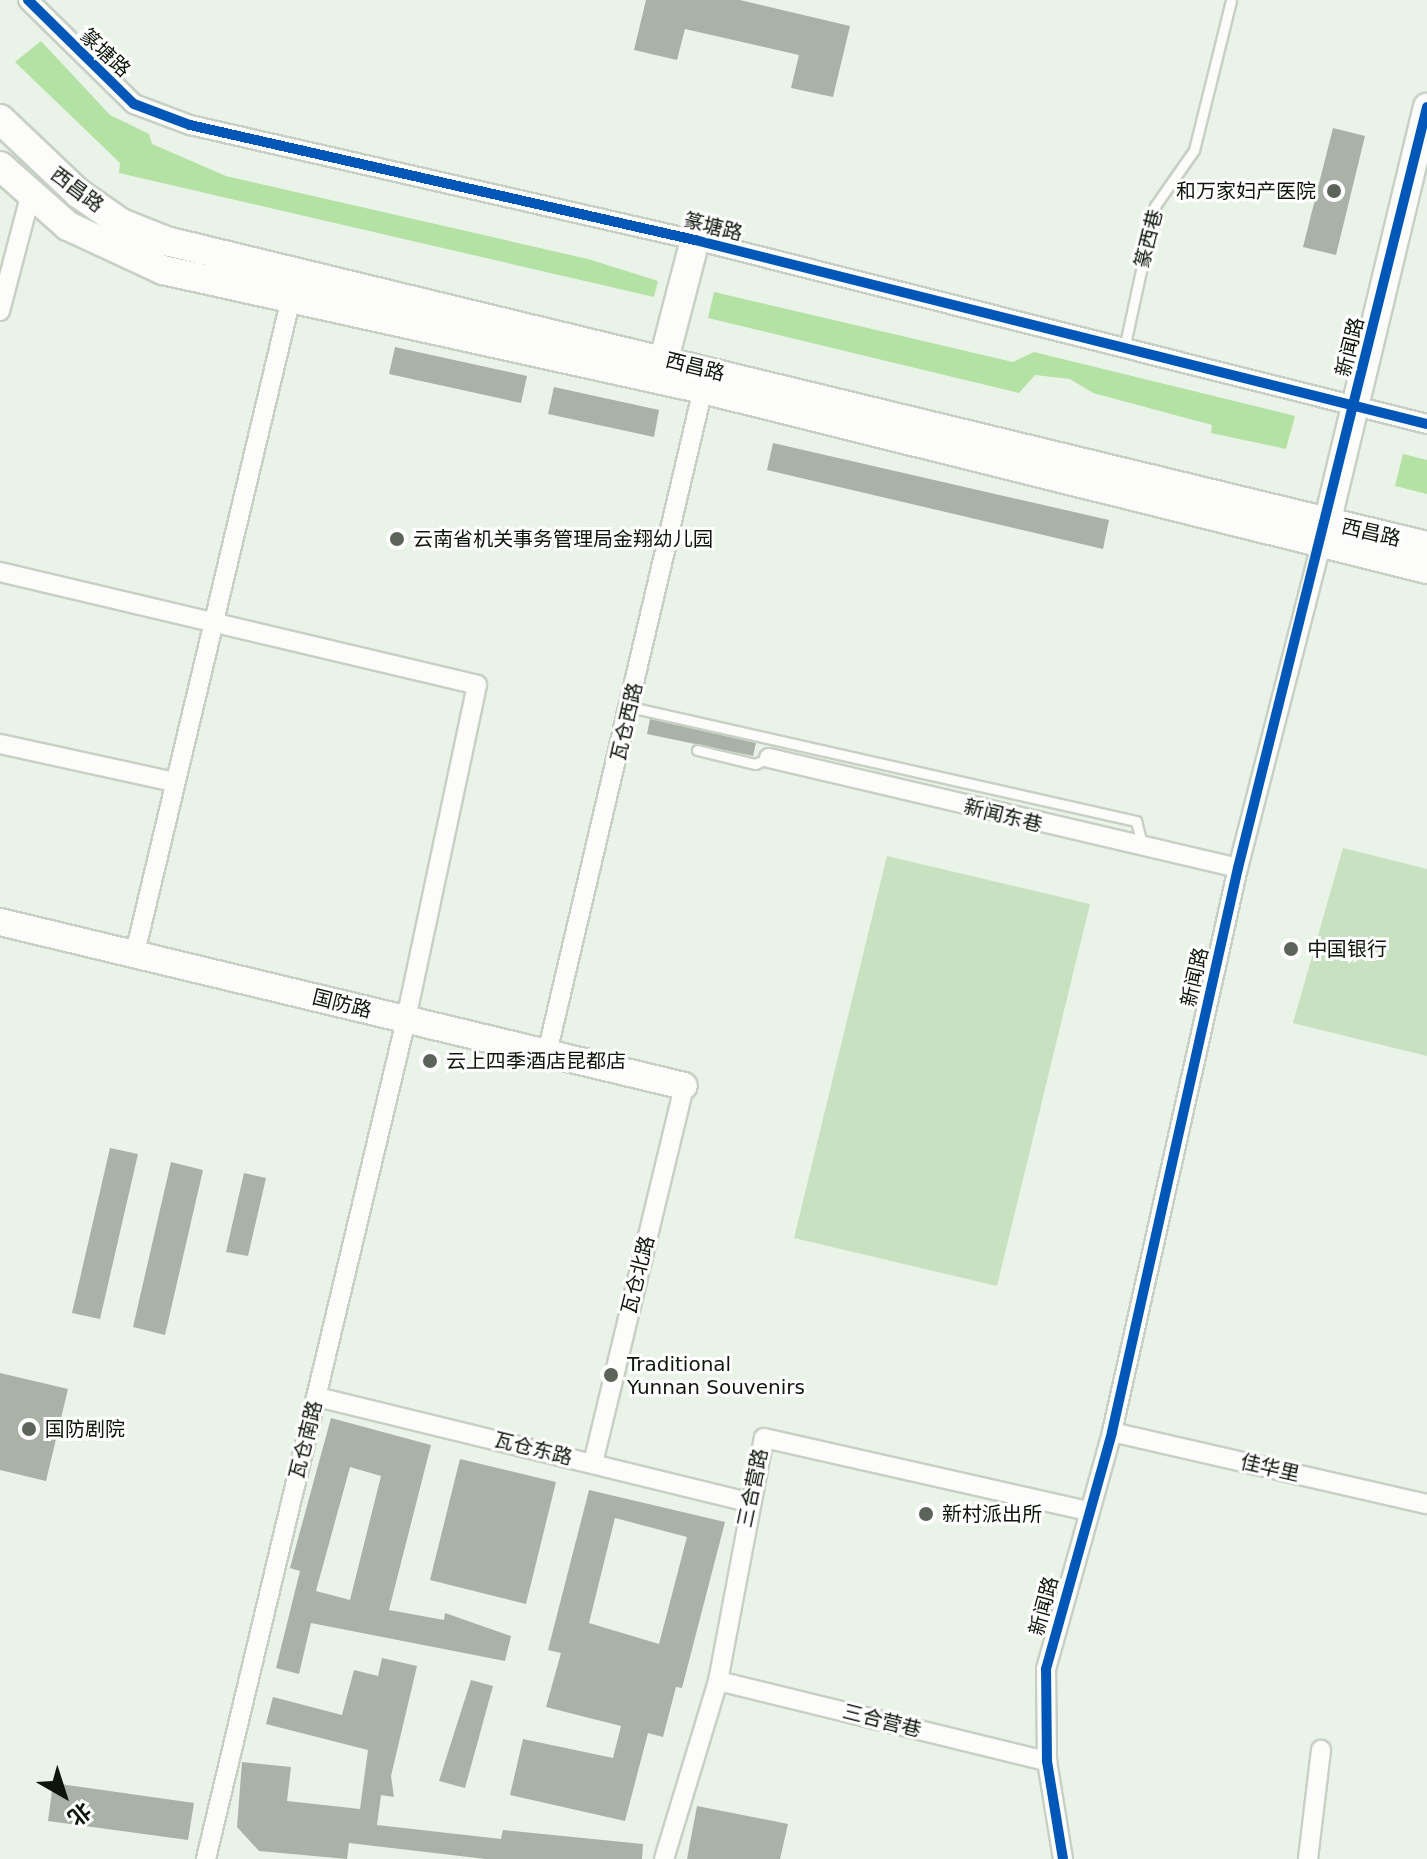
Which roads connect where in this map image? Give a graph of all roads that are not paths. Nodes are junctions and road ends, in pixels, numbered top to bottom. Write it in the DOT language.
graph roads {
  1 [pos="28,0"];
  2 [pos="1231,0"];
  3 [pos="1427,107"];
  4 [pos="0,119"];
  5 [pos="0,166"];
  6 [pos="30,197"];
  7 [pos="695,240"];
  8 [pos="291,298"];
  9 [pos="0,311"];
  10 [pos="1124,349"];
  11 [pos="664,359"];
  12 [pos="703,389"];
  13 [pos="1354,407"];
  14 [pos="1427,424"];
  15 [pos="1324,533"];
  16 [pos="1427,546"];
  17 [pos="1427,569"];
  18 [pos="0,572"];
  19 [pos="217,619"];
  20 [pos="630,707"];
  21 [pos="0,744"];
  22 [pos="697,750"];
  23 [pos="769,758"];
  24 [pos="174,782"];
  25 [pos="1142,844"];
  26 [pos="1238,868"];
  27 [pos="0,922"];
  28 [pos="135,953"];
  29 [pos="406,1020"];
  30 [pos="547,1053"];
  31 [pos="684,1086"];
  32 [pos="317,1397"];
  33 [pos="1112,1432"];
  34 [pos="593,1463"];
  35 [pos="749,1502"];
  36 [pos="1427,1504"];
  37 [pos="1088,1511"];
  38 [pos="718,1681"];
  39 [pos="1321,1750"];
  40 [pos="1047,1761"];
  41 [pos="206,1859"];
  42 [pos="664,1859"];
  43 [pos="1063,1859"];
  44 [pos="1308,1859"];
  1 -- 7 [label="street, 篆塘路"];
  2 -- 10 [label="lane, 篆西巷"];
  3 -- 13 [label="street, 新闻路"];
  4 -- 11 [label="main road, 西昌路"];
  5 -- 6 [label="main road, 西昌路"];
  6 -- 8 [label="main road, 西昌路"];
  6 -- 9 [label="street"];
  7 -- 10 [label="street, 篆塘路"];
  7 -- 11 [label="main road"];
  8 -- 12 [label="main road, 西昌路"];
  8 -- 19 [label="street"];
  10 -- 13 [label="street, 篆塘路"];
  11 -- 15 [label="main road, 西昌路"];
  12 -- 15 [label="main road, 西昌路"];
  12 -- 20 [label="street, 瓦仓西路"];
  13 -- 14 [label="street, 篆塘路"];
  13 -- 15 [label="street, 新闻路"];
  15 -- 16 [label="main road, 西昌路"];
  15 -- 17 [label="main road, 西昌路"];
  15 -- 26 [label="street, 新闻路"];
  18 -- 19 [label="street"];
  19 -- 24 [label="street"];
  19 -- 29 [label="street, 瓦仓南路"];
  20 -- 25 [label="lane"];
  20 -- 30 [label="street, 瓦仓西路"];
  21 -- 24 [label="street"];
  22 -- 23 [label="lane"];
  23 -- 25 [label="street, 新闻东巷"];
  24 -- 28 [label="street"];
  25 -- 26 [label="street, 新闻东巷"];
  26 -- 33 [label="street, 新闻路"];
  27 -- 28 [label="street, 国防路"];
  28 -- 29 [label="street, 国防路"];
  29 -- 30 [label="street, 国防路"];
  29 -- 32 [label="street, 瓦仓南路"];
  30 -- 31 [label="street, 国防路"];
  31 -- 34 [label="street, 瓦仓北路"];
  32 -- 34 [label="street, 瓦仓东路"];
  32 -- 41 [label="street, 瓦仓南路"];
  33 -- 36 [label="street, 佳华里"];
  33 -- 37 [label="street, 新闻路"];
  34 -- 35 [label="street, 瓦仓东路"];
  35 -- 37 [label="street, 三合营路"];
  35 -- 38 [label="street, 三合营路"];
  37 -- 40 [label="street, 新闻路"];
  38 -- 40 [label="street, 三合营巷"];
  38 -- 42 [label="street, 三合营路"];
  39 -- 44 [label="street"];
  40 -- 43 [label="street, 新闻路"];
}
